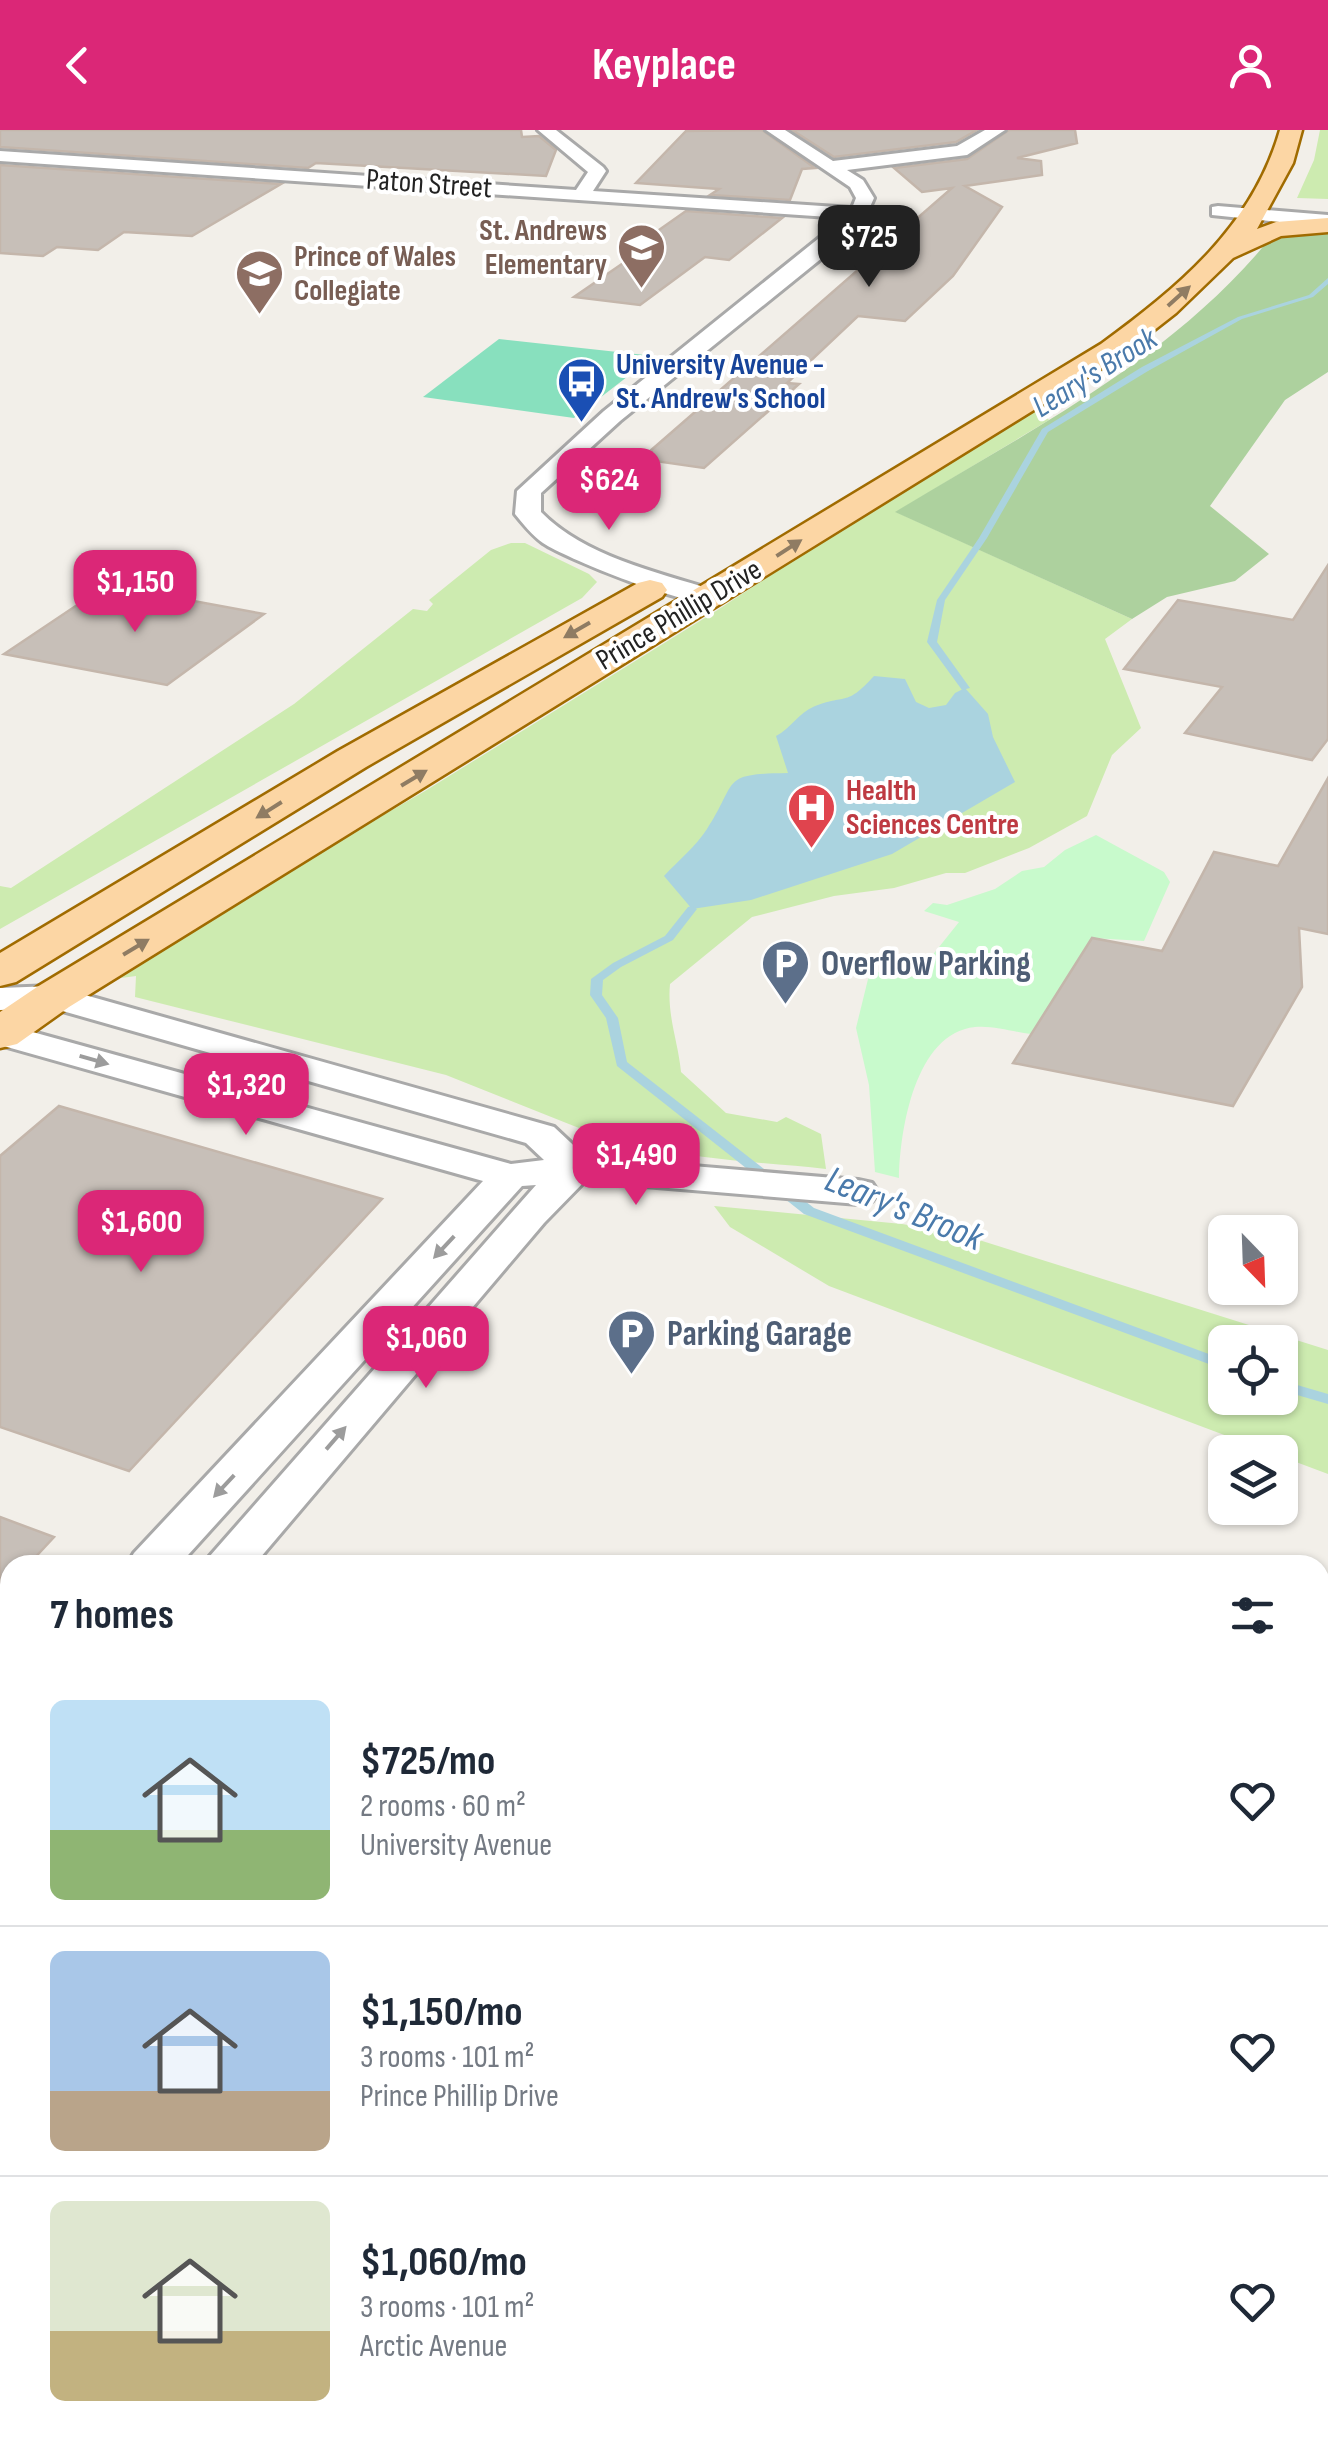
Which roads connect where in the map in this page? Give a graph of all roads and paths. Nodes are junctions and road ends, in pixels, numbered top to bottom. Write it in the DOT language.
graph roads {
  1 [pos="546,130"];
  2 [pos="774,130"];
  3 [pos="997,130"];
  4 [pos="1291,130"];
  5 [pos="0,156"];
  6 [pos="834,166"];
  7 [pos="1272,186"];
  8 [pos="582,194"];
  9 [pos="1225,200"];
  10 [pos="858,214"];
  11 [pos="1253,214"];
  12 [pos="1328,220"];
  13 [pos="1195,234"];
  14 [pos="1226,252"];
  15 [pos="703,579"];
  16 [pos="662,584"];
  17 [pos="0,972"];
  18 [pos="53,997"];
  19 [pos="0,999"];
  20 [pos="0,1034"];
  21 [pos="575,1168"];
  22 [pos="510,1176"];
  23 [pos="858,1192"];
  24 [pos="160,1555"];
  25 [pos="235,1555"];
  1 -- 8 [label="street"];
  2 -- 6 [label="street"];
  3 -- 6 [label="street"];
  4 -- 7 [label="main road, Prince Phillip Drive"];
  5 -- 8 [label="street, Paton Street"];
  6 -- 10 [label="street"];
  7 -- 11 [label="main road, Prince Phillip Drive"];
  7 -- 12 [label="main road"];
  8 -- 10 [label="street, Paton Street"];
  9 -- 11 [label="street"];
  9 -- 13 [label="main road"];
  10 -- 16 [label="street"];
  11 -- 12 [label="street"];
  11 -- 14 [label="main road, Prince Phillip Drive"];
  12 -- 14 [label="main road"];
  15 -- 14 [label="main road, Prince Phillip Drive, one-way"];
  15 -- 16 [label="main road, Prince Phillip Drive"];
  18 -- 15 [label="main road, Prince Phillip Drive, one-way"];
  16 -- 17 [label="main road, Prince Phillip Drive, one-way"];
  18 -- 19 [label="street"];
  18 -- 20 [label="main road, Prince Phillip Drive"];
  18 -- 21 [label="street"];
  20 -- 22 [label="street, one-way"];
  21 -- 22 [label="street"];
  21 -- 23 [label="street"];
  25 -- 21 [label="street, one-way"];
  22 -- 24 [label="street, one-way"];
}
